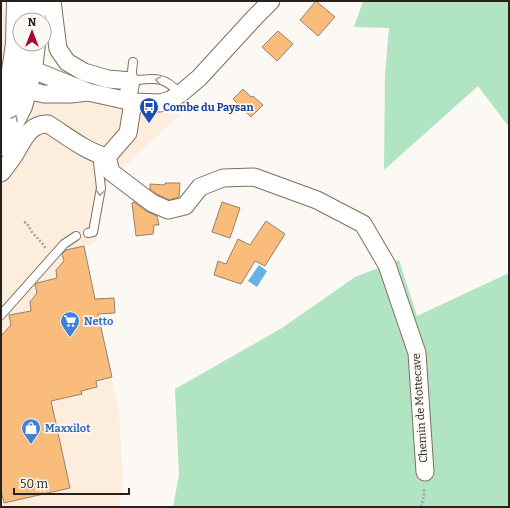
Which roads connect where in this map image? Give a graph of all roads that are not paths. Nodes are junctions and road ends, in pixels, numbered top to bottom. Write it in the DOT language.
graph roads {
  1 [pos="18,1"];
  2 [pos="34,1"];
  3 [pos="52,1"];
  4 [pos="271,1"];
  5 [pos="34,12"];
  6 [pos="30,52"];
  7 [pos="133,62"];
  8 [pos="22,70"];
  9 [pos="131,81"];
  10 [pos="26,90"];
  11 [pos="88,92"];
  12 [pos="180,94"];
  13 [pos="130,102"];
  14 [pos="1,111"];
  15 [pos="1,145"];
  16 [pos="102,156"];
  17 [pos="1,173"];
  18 [pos="88,233"];
  19 [pos="76,236"];
  20 [pos="1,315"];
  21 [pos="424,472"];
  1 -- 8 [label="main road"];
  2 -- 5 [label="main road"];
  3 -- 9 [label="street"];
  4 -- 12 [label="street"];
  6 -- 8 [label="main road"];
  7 -- 9 [label="lane"];
  8 -- 10 [label="main road"];
  8 -- 11 [label="street"];
  8 -- 14 [label="main road"];
  12 -- 9 [label="lane, one-way"];
  9 -- 13 [label="street"];
  10 -- 11 [label="street"];
  15 -- 10 [label="main road, one-way"];
  11 -- 13 [label="street"];
  12 -- 13 [label="street"];
  13 -- 16 [label="street"];
  16 -- 17 [label="street"];
  16 -- 18 [label="lane, one-way"];
  16 -- 21 [label="street, Chemin de Mottecave"];
  19 -- 20 [label="lane"];
}
